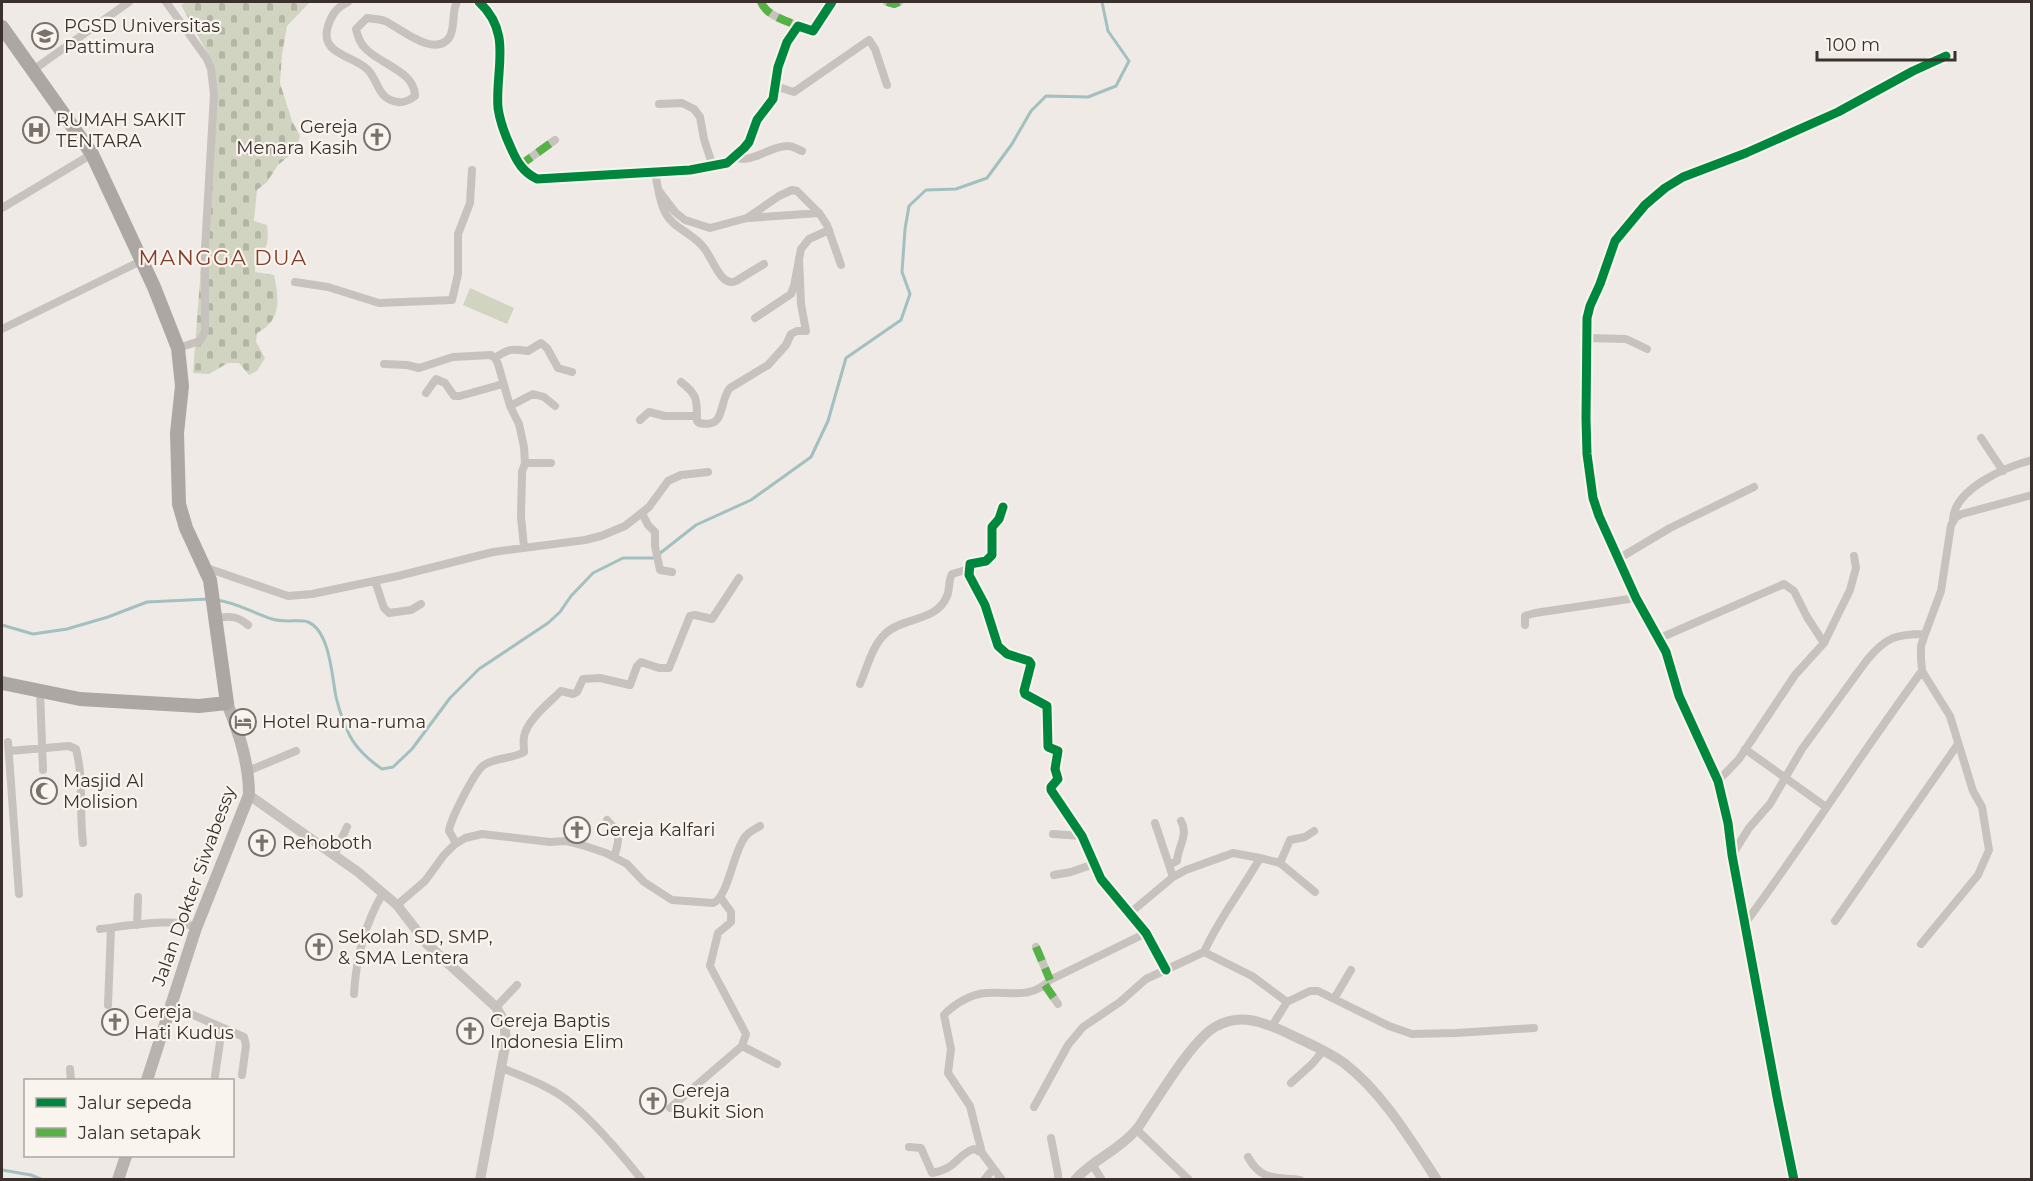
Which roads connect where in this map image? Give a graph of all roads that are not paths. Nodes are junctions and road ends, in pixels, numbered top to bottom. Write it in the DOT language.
graph roads {
  1 [pos="129,2"];
  2 [pos="166,2"];
  3 [pos="348,2"];
  4 [pos="457,2"];
  5 [pos="479,2"];
  6 [pos="761,2"];
  7 [pos="832,2"];
  8 [pos="887,2"];
  9 [pos="899,2"];
  10 [pos="798,26"];
  11 [pos="2,27"];
  12 [pos="1946,56"];
  13 [pos="33,70"];
  14 [pos="887,85"];
  15 [pos="775,86"];
  16 [pos="659,104"];
  17 [pos="555,140"];
  18 [pos="802,151"];
  19 [pos="92,154"];
  20 [pos="735,157"];
  21 [pos="519,166"];
  22 [pos="713,167"];
  23 [pos="472,170"];
  24 [pos="655,173"];
  25 [pos="659,191"];
  26 [pos="2,208"];
  27 [pos="819,213"];
  28 [pos="747,219"];
  29 [pos="829,230"];
  30 [pos="799,258"];
  31 [pos="141,261"];
  32 [pos="764,264"];
  33 [pos="842,265"];
  34 [pos="295,282"];
  35 [pos="755,318"];
  36 [pos="2,329"];
  37 [pos="1586,338"];
  38 [pos="178,348"];
  39 [pos="1647,350"];
  40 [pos="495,358"];
  41 [pos="384,364"];
  42 [pos="572,372"];
  43 [pos="681,382"];
  44 [pos="503,384"];
  45 [pos="426,393"];
  46 [pos="510,406"];
  47 [pos="555,406"];
  48 [pos="697,416"];
  49 [pos="640,420"];
  50 [pos="1981,438"];
  51 [pos="2031,460"];
  52 [pos="525,463"];
  53 [pos="551,463"];
  54 [pos="2003,471"];
  55 [pos="708,472"];
  56 [pos="1754,487"];
  57 [pos="2031,495"];
  58 [pos="1003,507"];
  59 [pos="642,513"];
  60 [pos="1953,521"];
  61 [pos="524,547"];
  62 [pos="1854,556"];
  63 [pos="1618,559"];
  64 [pos="969,569"];
  65 [pos="672,572"];
  66 [pos="207,573"];
  67 [pos="739,578"];
  68 [pos="375,581"];
  69 [pos="1636,598"];
  70 [pos="421,604"];
  71 [pos="215,615"];
  72 [pos="248,625"];
  73 [pos="1525,625"];
  74 [pos="1925,633"];
  75 [pos="1660,638"];
  76 [pos="1824,643"];
  77 [pos="1922,671"];
  78 [pos="2,683"];
  79 [pos="860,684"];
  80 [pos="40,691"];
  81 [pos="227,703"];
  82 [pos="1958,744"];
  83 [pos="42,747"];
  84 [pos="1745,749"];
  85 [pos="296,751"];
  86 [pos="43,770"];
  87 [pos="248,771"];
  88 [pos="1786,776"];
  89 [pos="1718,781"];
  90 [pos="249,795"];
  91 [pos="1826,807"];
  92 [pos="607,820"];
  93 [pos="1181,821"];
  94 [pos="1155,824"];
  95 [pos="760,826"];
  96 [pos="347,827"];
  97 [pos="1314,831"];
  98 [pos="1053,834"];
  99 [pos="1082,836"];
  100 [pos="83,843"];
  101 [pos="456,843"];
  102 [pos="334,855"];
  103 [pos="1732,855"];
  104 [pos="614,857"];
  105 [pos="1260,858"];
  106 [pos="1280,863"];
  107 [pos="1094,864"];
  108 [pos="1169,865"];
  109 [pos="1054,875"];
  110 [pos="1173,877"];
  111 [pos="1315,892"];
  112 [pos="383,893"];
  113 [pos="19,894"];
  114 [pos="138,897"];
  115 [pos="721,898"];
  116 [pos="397,905"];
  117 [pos="1130,913"];
  118 [pos="1835,921"];
  119 [pos="1746,922"];
  120 [pos="137,925"];
  121 [pos="111,928"];
  122 [pos="196,928"];
  123 [pos="100,929"];
  124 [pos="1146,933"];
  125 [pos="1921,944"];
  126 [pos="1036,947"];
  127 [pos="1204,952"];
  128 [pos="1166,969"];
  129 [pos="1351,970"];
  130 [pos="1048,982"];
  131 [pos="517,985"];
  132 [pos="354,994"];
  133 [pos="1334,999"];
  134 [pos="1287,1002"];
  135 [pos="1058,1004"];
  136 [pos="108,1005"];
  137 [pos="170,1005"];
  138 [pos="496,1007"];
  139 [pos="1272,1026"];
  140 [pos="222,1028"];
  141 [pos="1534,1028"];
  142 [pos="742,1046"];
  143 [pos="1323,1051"];
  144 [pos="777,1064"];
  145 [pos="502,1068"];
  146 [pos="70,1069"];
  147 [pos="243,1075"];
  148 [pos="215,1076"];
  149 [pos="71,1079"];
  150 [pos="147,1079"];
  151 [pos="1291,1083"];
  152 [pos="1034,1107"];
  153 [pos="670,1108"];
  154 [pos="1137,1130"];
  155 [pos="1051,1138"];
  156 [pos="909,1147"];
  157 [pos="982,1153"];
  158 [pos="125,1157"];
  159 [pos="1248,1157"];
  160 [pos="1092,1164"];
  161 [pos="993,1169"];
  162 [pos="1272,1178"];
  163 [pos="118,1179"];
  164 [pos="480,1179"];
  165 [pos="642,1179"];
  166 [pos="984,1179"];
  167 [pos="1002,1179"];
  168 [pos="1058,1179"];
  169 [pos="1075,1179"];
  170 [pos="1102,1179"];
  171 [pos="1189,1179"];
  172 [pos="1300,1179"];
  173 [pos="1437,1179"];
  174 [pos="1794,1179"];
  1 -- 13 [label="street"];
  2 -- 38 [label="street"];
  3 -- 4 [label="street"];
  5 -- 21 [label="street"];
  6 -- 10 [label="street"];
  7 -- 10 [label="street"];
  8 -- 9 [label="street"];
  10 -- 15 [label="street"];
  11 -- 13 [label="main road"];
  12 -- 37 [label="street"];
  13 -- 19 [label="main road"];
  14 -- 15 [label="street"];
  15 -- 20 [label="street"];
  16 -- 22 [label="street"];
  17 -- 21 [label="street"];
  18 -- 20 [label="street"];
  19 -- 26 [label="street"];
  19 -- 31 [label="main road"];
  20 -- 22 [label="street"];
  21 -- 24 [label="street"];
  22 -- 24 [label="street"];
  23 -- 34 [label="street"];
  24 -- 25 [label="street"];
  25 -- 28 [label="street"];
  25 -- 32 [label="street"];
  27 -- 28 [label="street"];
  27 -- 28 [label="street"];
  27 -- 29 [label="street"];
  29 -- 30 [label="street"];
  29 -- 33 [label="street"];
  30 -- 35 [label="street"];
  30 -- 48 [label="street"];
  31 -- 36 [label="street"];
  31 -- 38 [label="main road"];
  37 -- 39 [label="street"];
  37 -- 63 [label="street"];
  38 -- 66 [label="main road"];
  40 -- 41 [label="street"];
  40 -- 42 [label="street"];
  40 -- 44 [label="street"];
  43 -- 48 [label="street"];
  44 -- 45 [label="street"];
  44 -- 46 [label="street"];
  46 -- 47 [label="street"];
  46 -- 52 [label="street"];
  48 -- 49 [label="street"];
  50 -- 54 [label="street"];
  51 -- 54 [label="street"];
  52 -- 53 [label="street"];
  52 -- 61 [label="street"];
  54 -- 60 [label="street"];
  55 -- 59 [label="street"];
  56 -- 63 [label="street"];
  57 -- 60 [label="street"];
  58 -- 64 [label="street"];
  59 -- 61 [label="street"];
  59 -- 65 [label="street"];
  60 -- 74 [label="street"];
  61 -- 68 [label="street"];
  62 -- 76 [label="street"];
  63 -- 69 [label="street"];
  64 -- 79 [label="street"];
  64 -- 99 [label="street"];
  66 -- 68 [label="street"];
  66 -- 71 [label="main road"];
  67 -- 101 [label="street"];
  68 -- 70 [label="street"];
  69 -- 73 [label="street"];
  69 -- 75 [label="street"];
  71 -- 72 [label="street"];
  71 -- 81 [label="main road"];
  74 -- 77 [label="street"];
  74 -- 88 [label="street"];
  75 -- 76 [label="street"];
  75 -- 89 [label="street"];
  76 -- 84 [label="street"];
  77 -- 82 [label="street"];
  77 -- 91 [label="street"];
  78 -- 80 [label="main road"];
  80 -- 81 [label="main road"];
  80 -- 83 [label="street"];
  81 -- 87 [label="main road, Jalan Dokter Siwabessy"];
  82 -- 118 [label="street"];
  82 -- 125 [label="street"];
  83 -- 86 [label="street"];
  83 -- 100 [label="street"];
  83 -- 113 [label="street"];
  84 -- 88 [label="street"];
  84 -- 89 [label="street"];
  85 -- 87 [label="street"];
  87 -- 90 [label="main road, Jalan Dokter Siwabessy"];
  88 -- 91 [label="street"];
  88 -- 103 [label="street"];
  89 -- 103 [label="street"];
  90 -- 102 [label="street"];
  90 -- 122 [label="main road, Jalan Dokter Siwabessy"];
  91 -- 119 [label="street"];
  92 -- 104 [label="street"];
  93 -- 108 [label="street"];
  94 -- 108 [label="street"];
  95 -- 115 [label="street"];
  96 -- 102 [label="street"];
  97 -- 106 [label="street"];
  98 -- 99 [label="street"];
  99 -- 107 [label="street"];
  101 -- 104 [label="street"];
  101 -- 116 [label="street"];
  102 -- 112 [label="street"];
  103 -- 119 [label="street"];
  104 -- 115 [label="street"];
  105 -- 106 [label="street"];
  105 -- 110 [label="street"];
  105 -- 127 [label="street"];
  106 -- 111 [label="street"];
  107 -- 109 [label="street"];
  107 -- 117 [label="street"];
  108 -- 110 [label="street"];
  110 -- 117 [label="street"];
  112 -- 116 [label="street"];
  112 -- 132 [label="street"];
  114 -- 120 [label="street"];
  115 -- 142 [label="street"];
  116 -- 138 [label="street"];
  117 -- 124 [label="street"];
  119 -- 174 [label="street"];
  120 -- 121 [label="street"];
  120 -- 122 [label="street"];
  121 -- 123 [label="street"];
  121 -- 136 [label="street"];
  122 -- 137 [label="main road, Jalan Dokter Siwabessy"];
  124 -- 128 [label="street"];
  124 -- 130 [label="street"];
  126 -- 130 [label="street"];
  127 -- 128 [label="street"];
  127 -- 134 [label="street"];
  128 -- 152 [label="street"];
  129 -- 133 [label="street"];
  130 -- 135 [label="street"];
  130 -- 157 [label="street"];
  131 -- 138 [label="street"];
  133 -- 134 [label="street"];
  133 -- 141 [label="street"];
  134 -- 139 [label="street"];
  137 -- 140 [label="street"];
  137 -- 150 [label="main road, Jalan Dokter Siwabessy"];
  138 -- 145 [label="street"];
  139 -- 143 [label="street"];
  139 -- 154 [label="street"];
  140 -- 147 [label="street"];
  140 -- 148 [label="street"];
  142 -- 144 [label="street"];
  142 -- 153 [label="street"];
  143 -- 151 [label="street"];
  143 -- 173 [label="street"];
  145 -- 164 [label="street"];
  145 -- 165 [label="street"];
  146 -- 149 [label="street"];
  154 -- 160 [label="street"];
  154 -- 171 [label="street"];
  155 -- 168 [label="street"];
  156 -- 157 [label="street"];
  157 -- 161 [label="street"];
  158 -- 163 [label="main road"];
  159 -- 162 [label="street"];
  160 -- 169 [label="street"];
  160 -- 170 [label="street"];
  161 -- 166 [label="street"];
  161 -- 167 [label="street"];
  162 -- 172 [label="street"];
}
